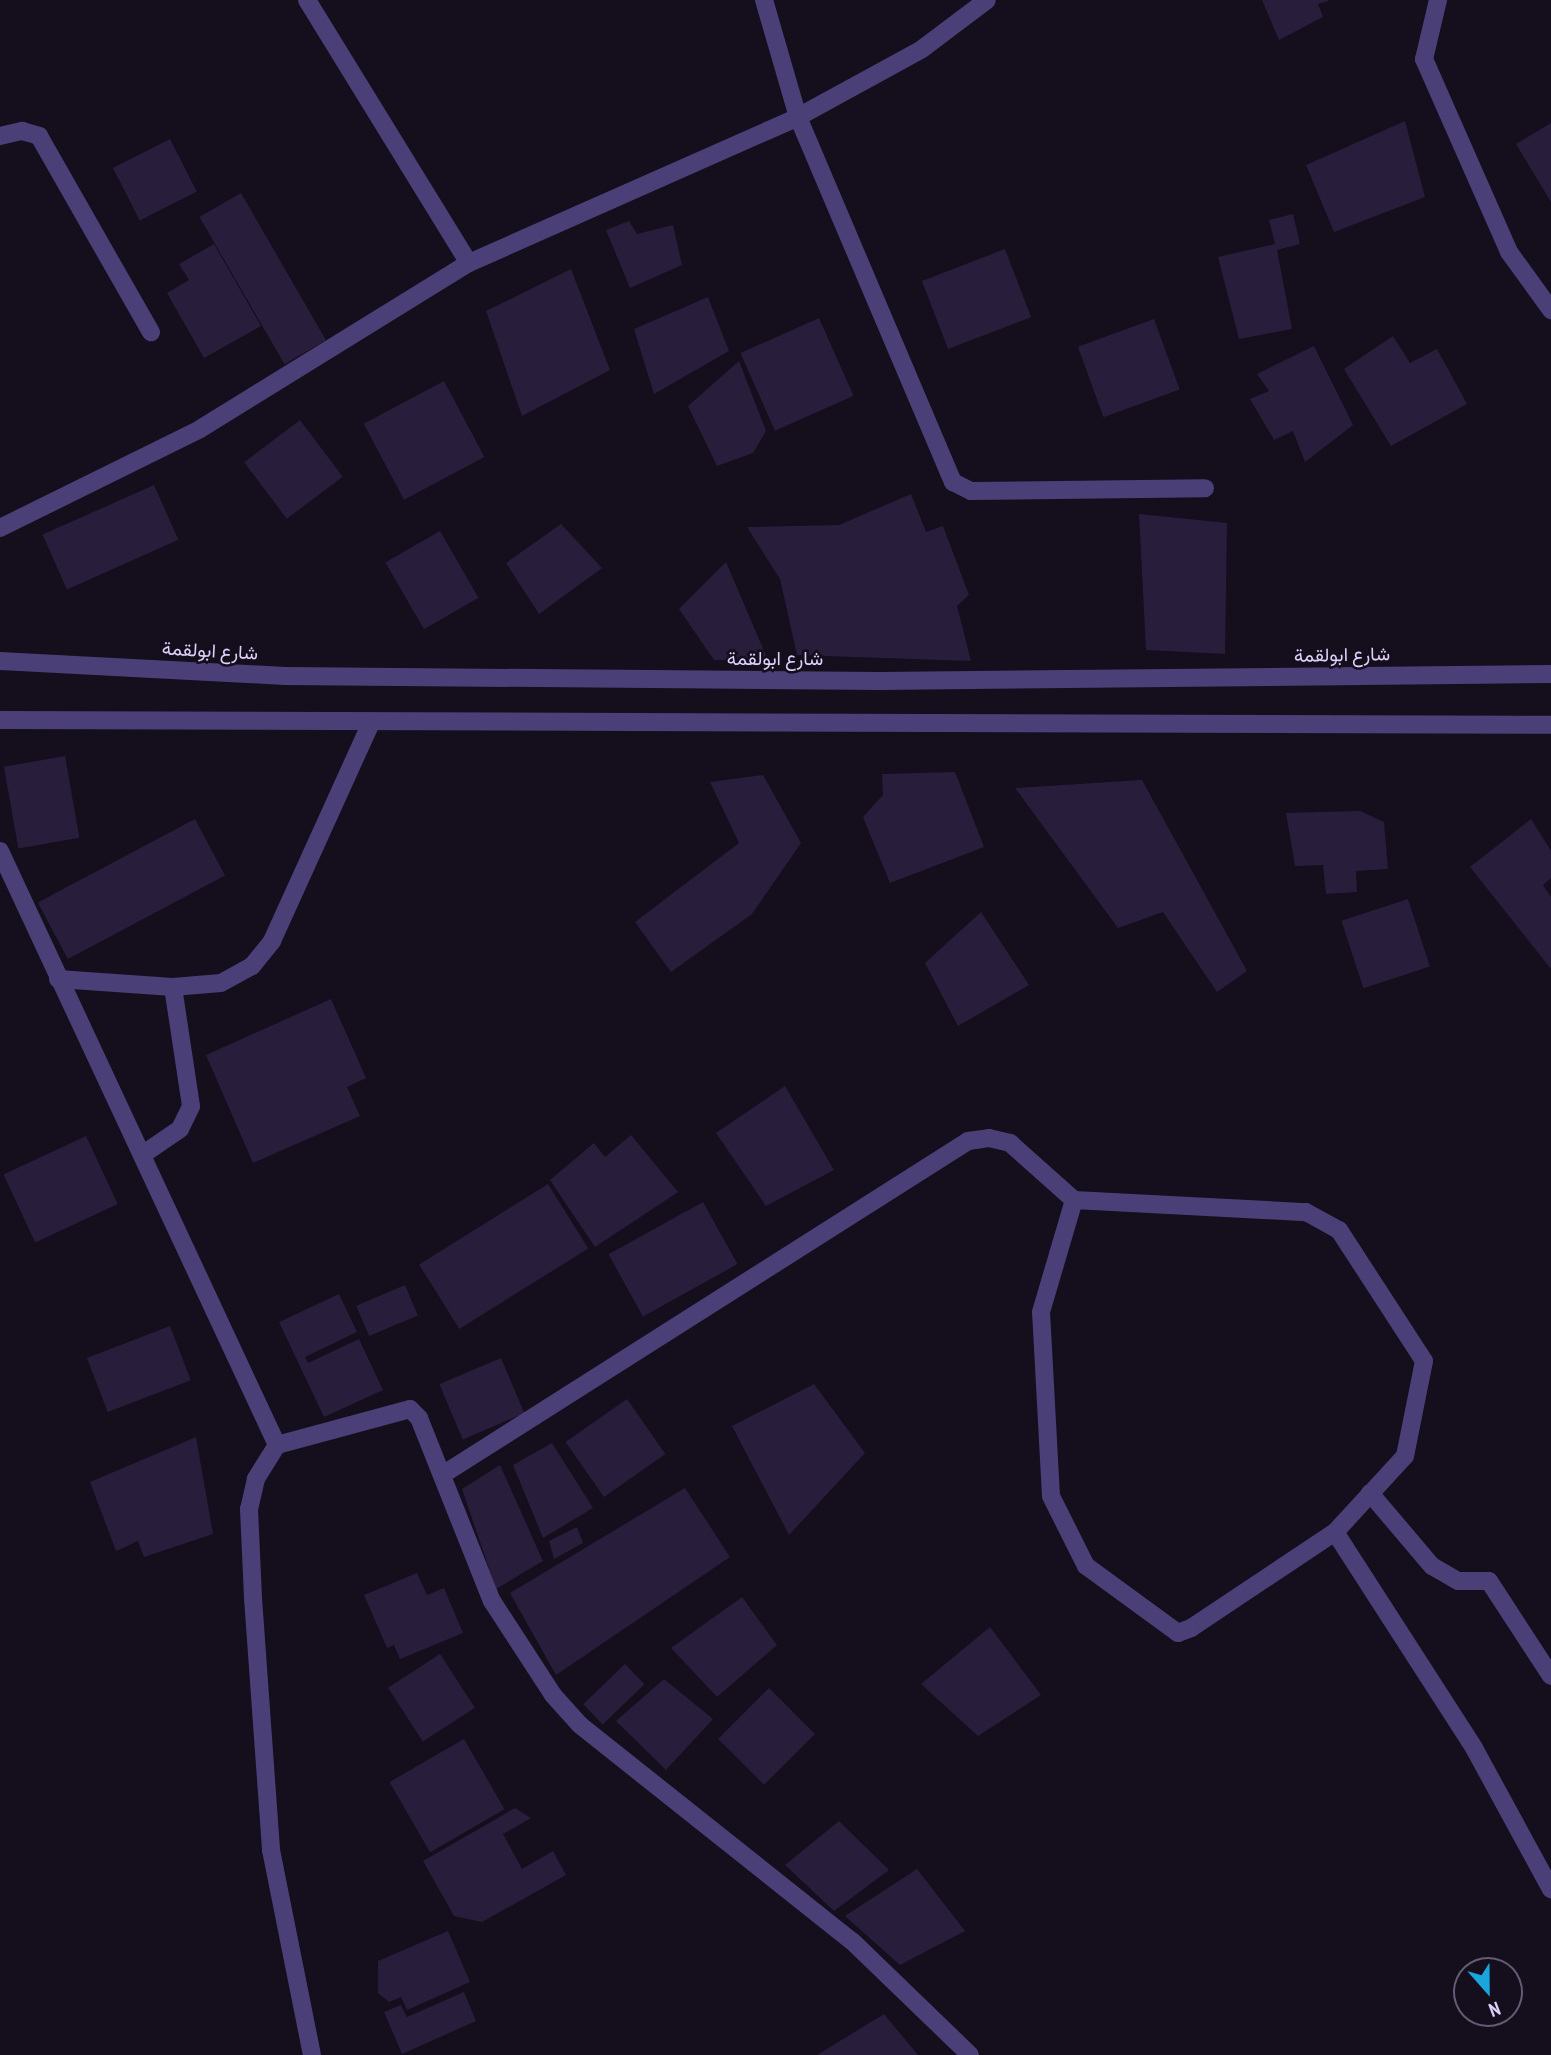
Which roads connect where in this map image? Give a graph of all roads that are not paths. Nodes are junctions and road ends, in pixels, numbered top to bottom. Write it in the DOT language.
graph roads {
  1 [pos="307,0"];
  2 [pos="764,0"];
  3 [pos="987,0"];
  4 [pos="1438,0"];
  5 [pos="798,117"];
  6 [pos="0,136"];
  7 [pos="469,262"];
  8 [pos="1551,310"];
  9 [pos="151,332"];
  10 [pos="1205,488"];
  11 [pos="0,528"];
  12 [pos="0,661"];
  13 [pos="1551,674"];
  14 [pos="0,720"];
  15 [pos="370,725"];
  16 [pos="1551,725"];
  17 [pos="0,850"];
  18 [pos="58,979"];
  19 [pos="173,988"];
  20 [pos="142,1155"];
  21 [pos="1074,1200"];
  22 [pos="277,1445"];
  23 [pos="442,1475"];
  24 [pos="1370,1493"];
  25 [pos="1335,1532"];
  26 [pos="1551,1676"];
  27 [pos="1551,1889"];
  28 [pos="312,2055"];
  29 [pos="970,2055"];
  1 -- 7 [label="street"];
  2 -- 5 [label="street"];
  3 -- 5 [label="street"];
  4 -- 8 [label="street"];
  5 -- 7 [label="street"];
  5 -- 10 [label="street"];
  6 -- 9 [label="street"];
  7 -- 11 [label="street"];
  12 -- 13 [label="street, شارع ابولقمة"];
  14 -- 15 [label="street"];
  15 -- 16 [label="street"];
  15 -- 19 [label="street"];
  17 -- 18 [label="street"];
  18 -- 19 [label="street"];
  18 -- 20 [label="street"];
  19 -- 20 [label="street"];
  20 -- 22 [label="street"];
  21 -- 23 [label="street"];
  21 -- 24 [label="street"];
  21 -- 25 [label="street"];
  22 -- 23 [label="street"];
  22 -- 28 [label="street"];
  23 -- 29 [label="street"];
  24 -- 25 [label="street"];
  24 -- 26 [label="street"];
  25 -- 27 [label="street"];
}
